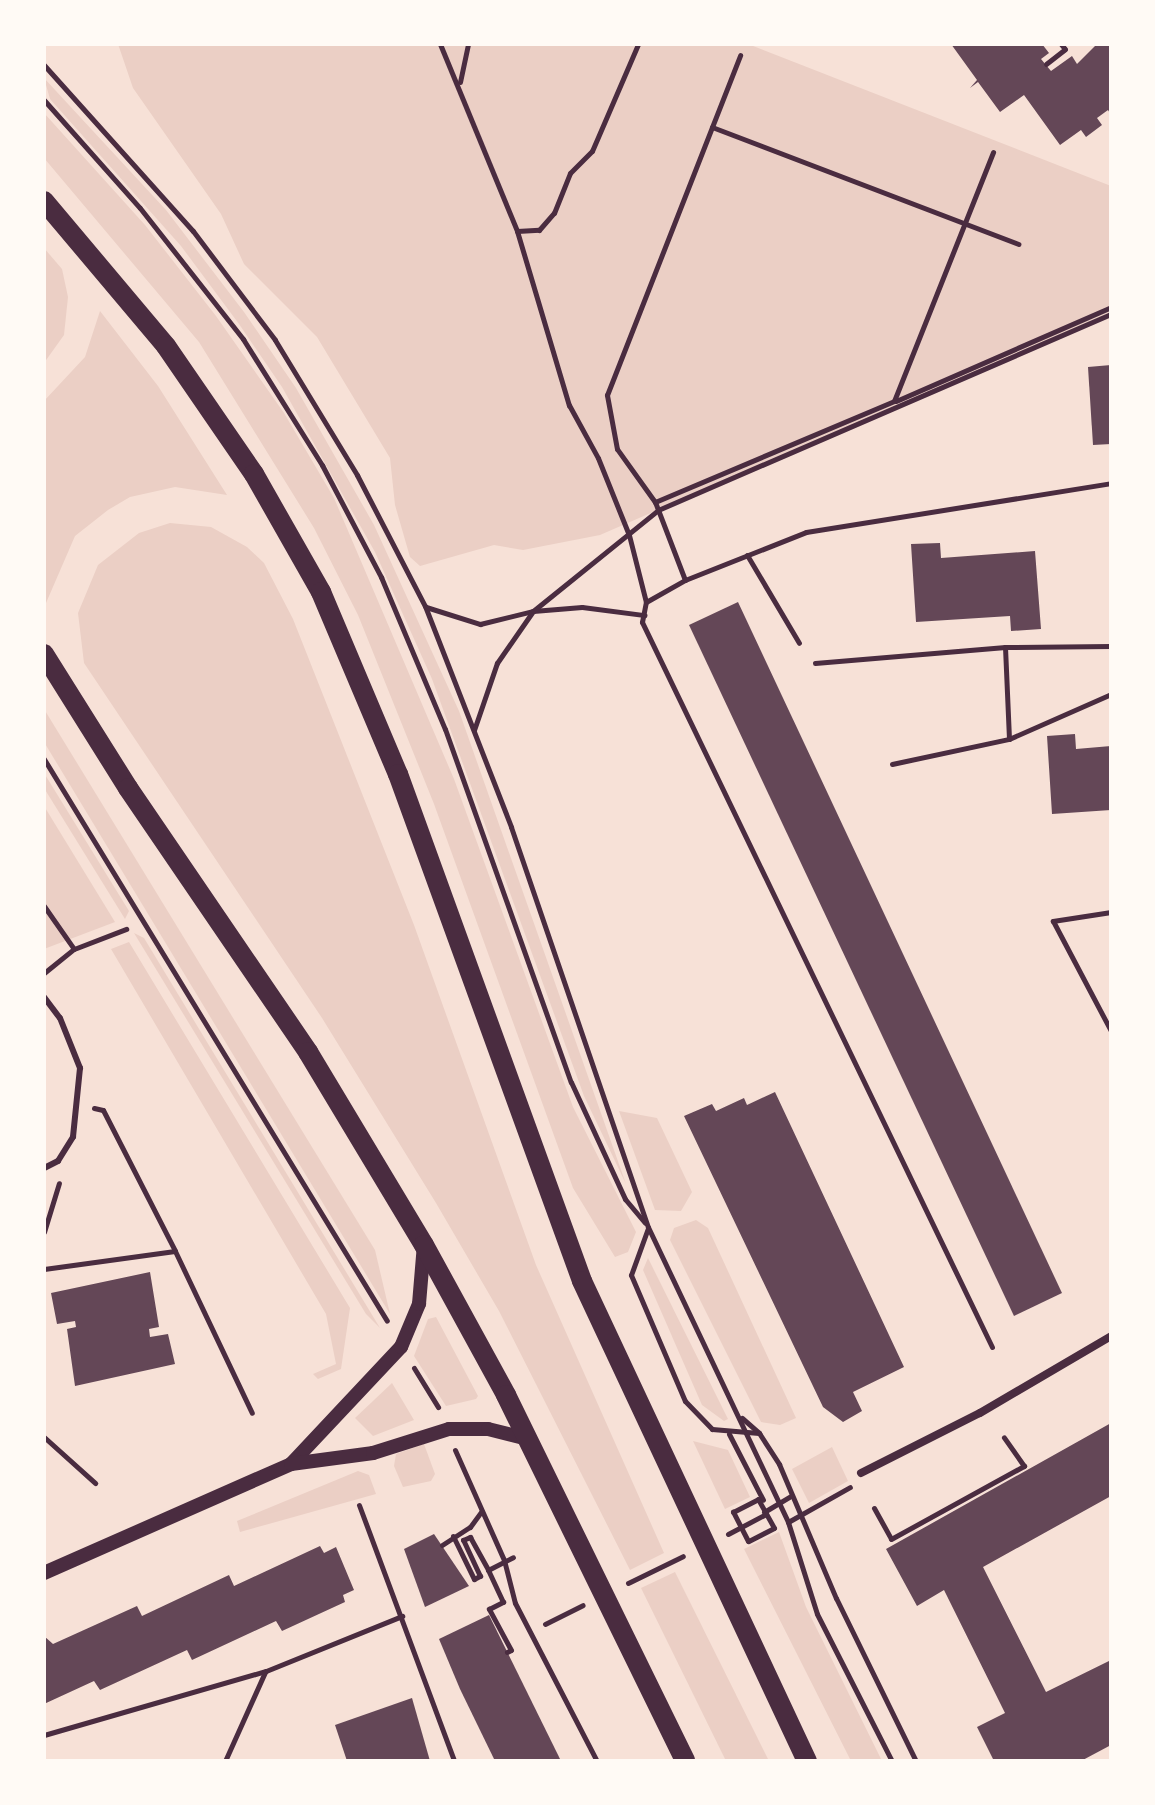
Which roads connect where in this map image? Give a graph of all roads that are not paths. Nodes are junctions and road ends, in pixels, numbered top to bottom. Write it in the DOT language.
graph roads {
  1 [pos="44,201"];
  2 [pos="44,654"];
  3 [pos="44,997"];
  4 [pos="44,1168"];
  5 [pos="424,1245"];
  6 [pos="1111,1336"];
  7 [pos="528,1439"];
  8 [pos="291,1464"];
  9 [pos="861,1473"];
  10 [pos="44,1573"];
  11 [pos="685,1761"];
  12 [pos="807,1761"];
  1 -- 12 [label="main road"];
  2 -- 5 [label="main road"];
  3 -- 4 [label="lane"];
  5 -- 7 [label="main road"];
  5 -- 8 [label="street"];
  6 -- 9 [label="street"];
  7 -- 8 [label="street"];
  7 -- 11 [label="main road"];
  8 -- 10 [label="street"];
}
